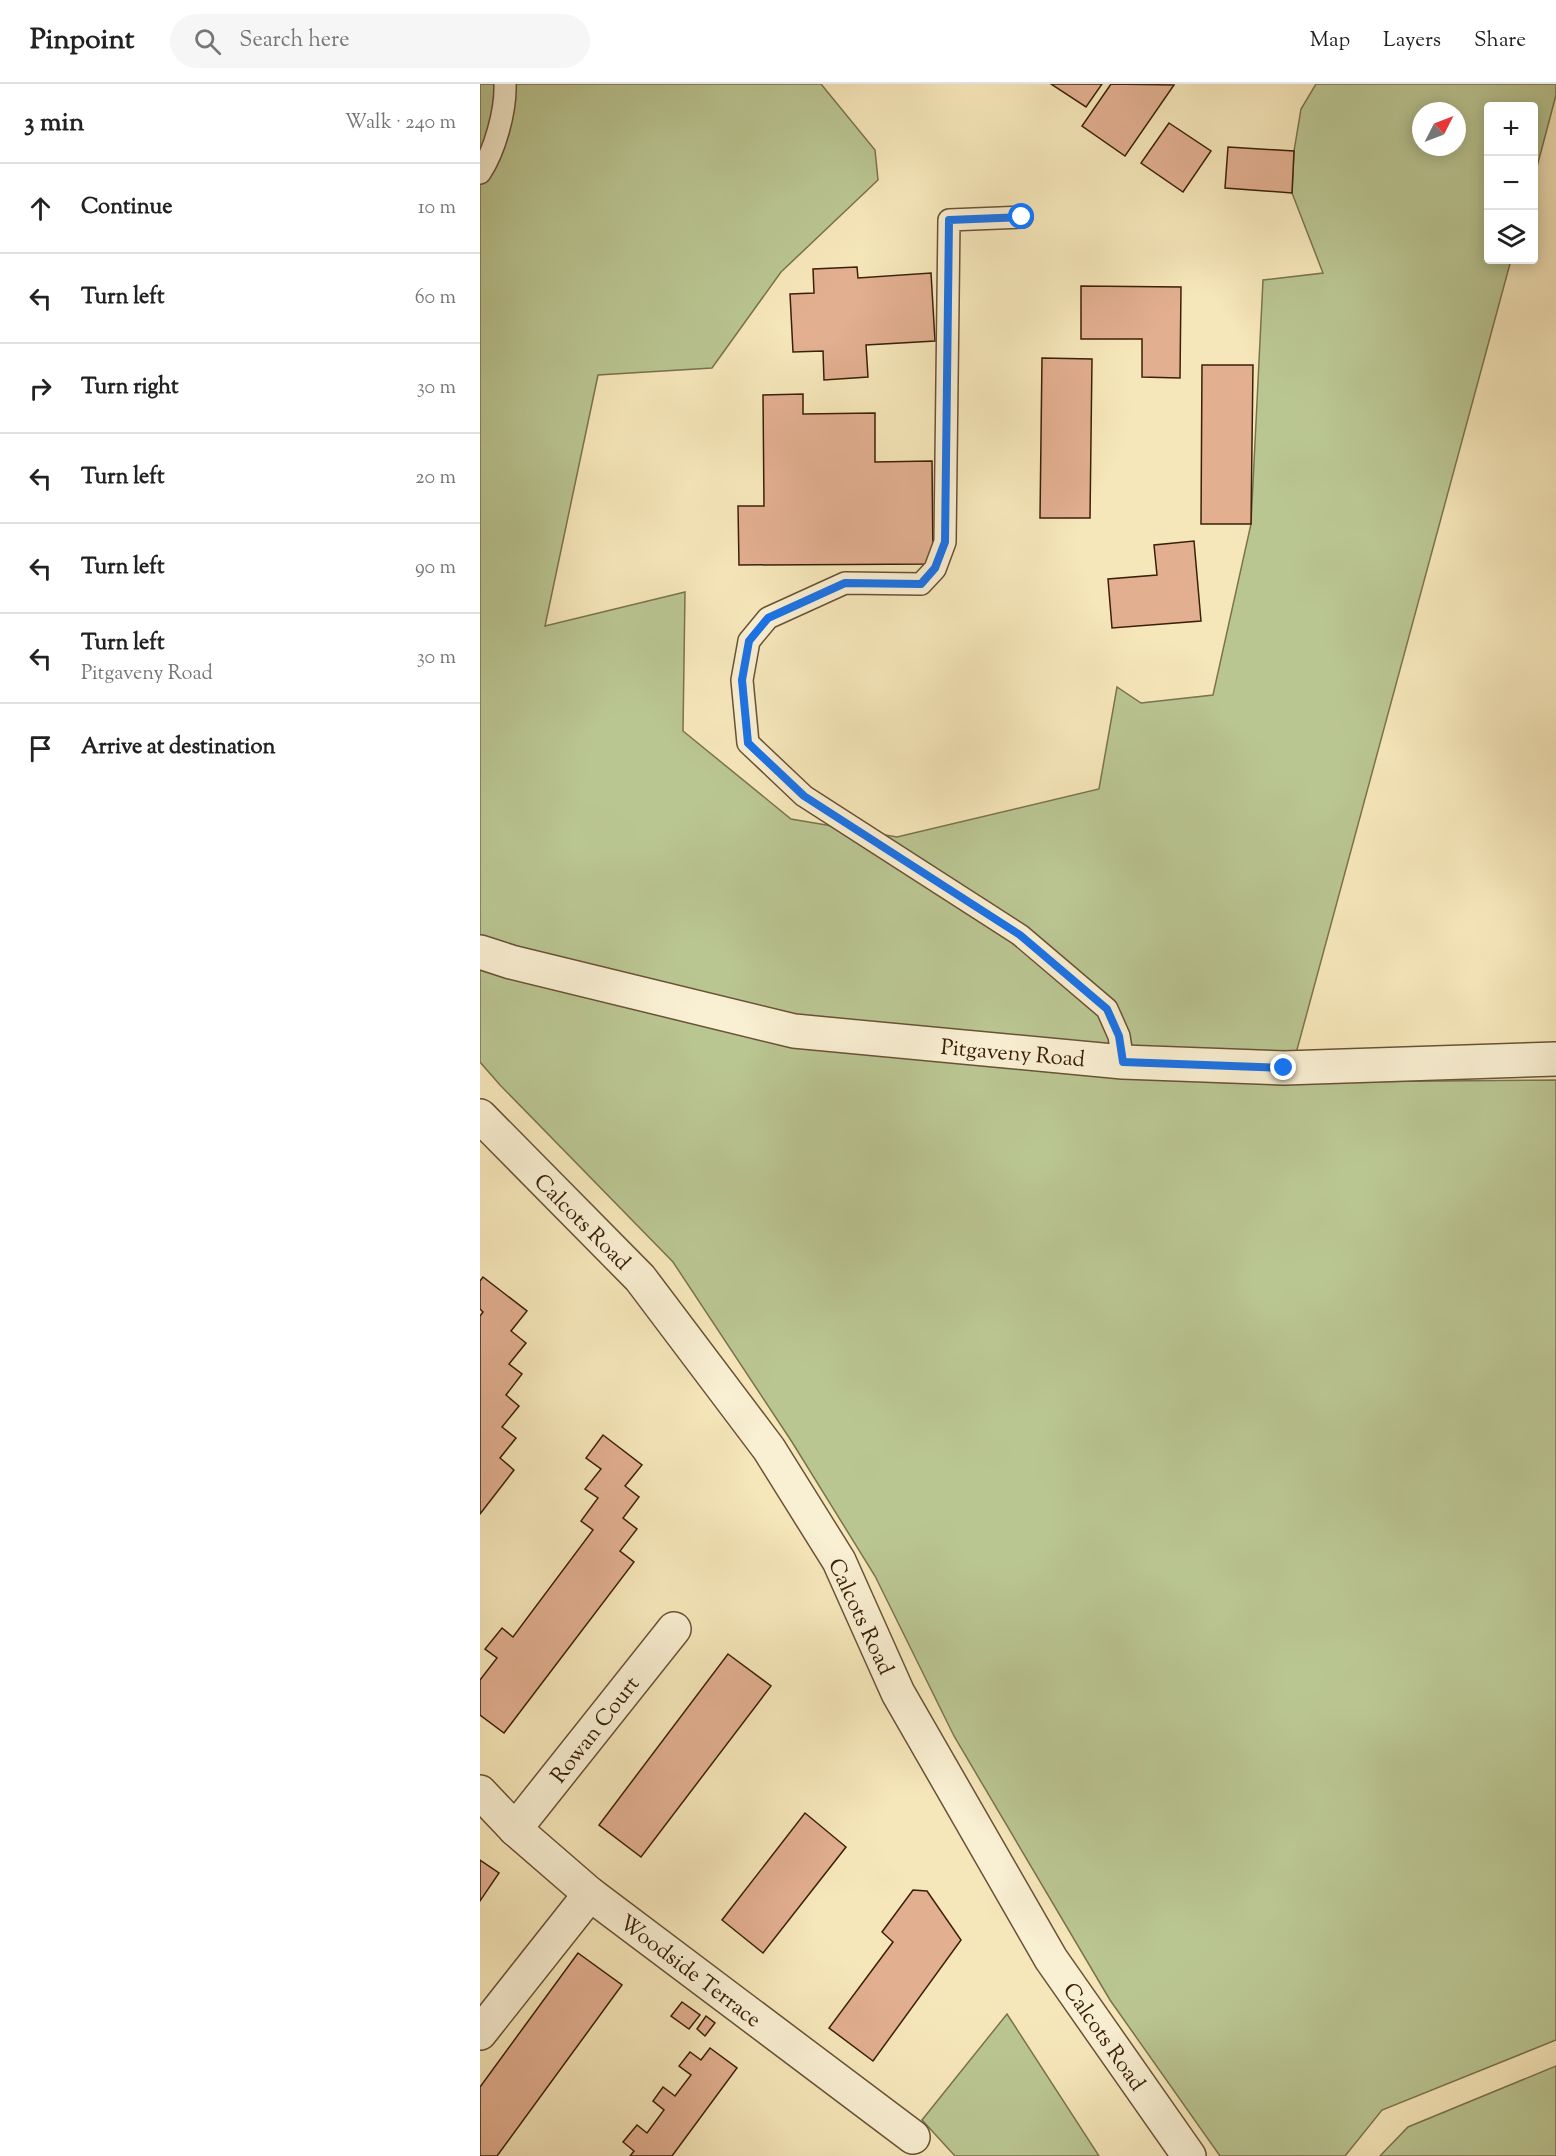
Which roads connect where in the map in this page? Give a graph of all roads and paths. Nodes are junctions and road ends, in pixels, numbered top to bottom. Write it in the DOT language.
graph roads {
  1 [pos="506,84"];
  2 [pos="480,173"];
  3 [pos="1022,217"];
  4 [pos="480,952"];
  5 [pos="1556,1059"];
  6 [pos="1123,1062"];
  7 [pos="480,1116"];
  8 [pos="674,1629"];
  9 [pos="480,1792"];
  10 [pos="515,1829"];
  11 [pos="590,1894"];
  12 [pos="480,2032"];
  13 [pos="913,2137"];
  14 [pos="1188,2156"];
  1 -- 2 [label="lane"];
  3 -- 6 [label="lane"];
  4 -- 6 [label="street, Pitgaveny Road"];
  5 -- 6 [label="street, Pitgaveny Road"];
  7 -- 14 [label="street, Calcots Road"];
  8 -- 10 [label="street, Rowan Court"];
  9 -- 10 [label="street, Woodside Terrace"];
  10 -- 11 [label="street, Woodside Terrace"];
  11 -- 12 [label="street"];
  11 -- 13 [label="street, Woodside Terrace"];
}
